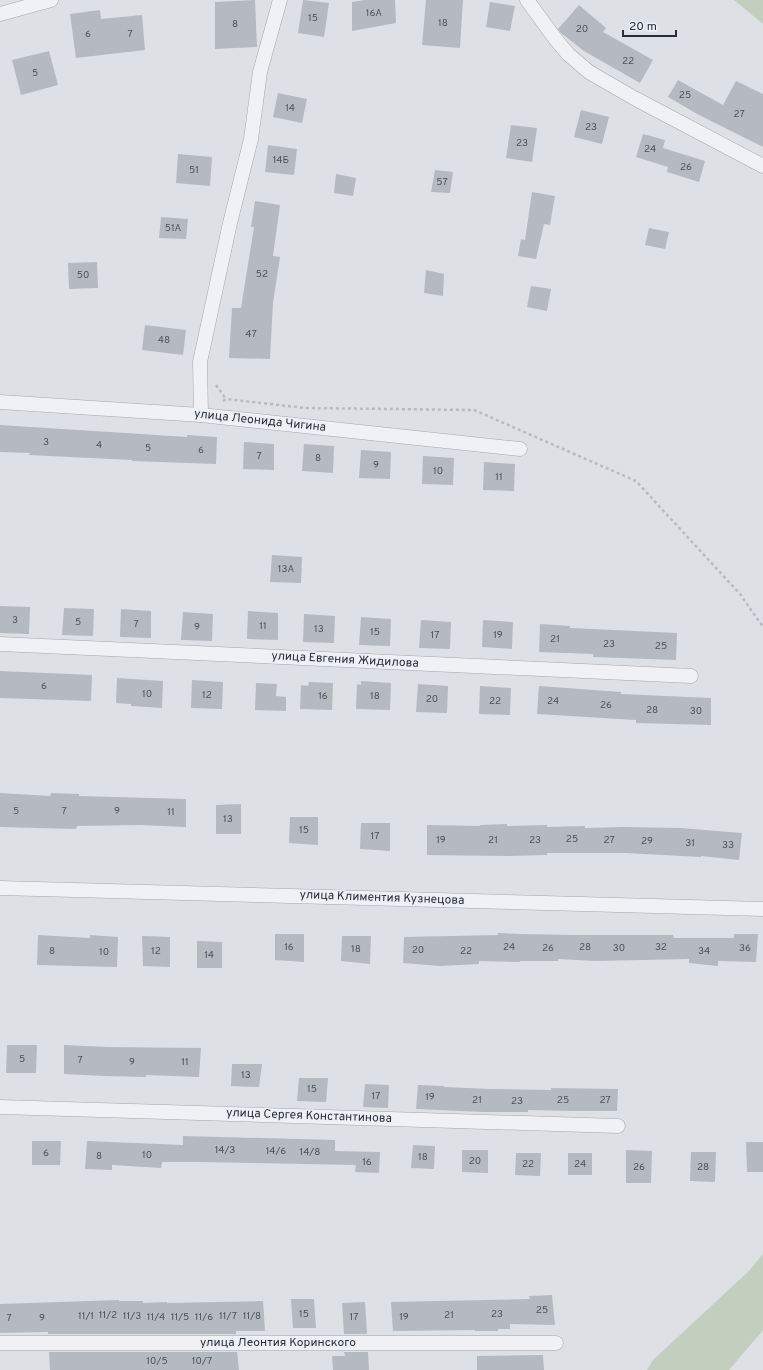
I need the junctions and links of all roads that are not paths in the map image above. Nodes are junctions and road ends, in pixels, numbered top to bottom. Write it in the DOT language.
graph roads {
  1 [pos="51,0"];
  2 [pos="280,0"];
  3 [pos="527,0"];
  4 [pos="0,14"];
  5 [pos="763,166"];
  6 [pos="0,402"];
  7 [pos="201,414"];
  8 [pos="520,449"];
  9 [pos="0,644"];
  10 [pos="691,676"];
  11 [pos="0,888"];
  12 [pos="763,909"];
  13 [pos="0,1107"];
  14 [pos="618,1126"];
  15 [pos="0,1343"];
  16 [pos="556,1343"];
  1 -- 4 [label="street"];
  2 -- 7 [label="street"];
  3 -- 5 [label="street"];
  6 -- 7 [label="street, улица Леонида Чигина"];
  7 -- 8 [label="street, улица Леонида Чигина"];
  9 -- 10 [label="street, улица Евгения Жидилова"];
  11 -- 12 [label="street, улица Климентия Кузнецова"];
  13 -- 14 [label="street, улица Сергея Константинова"];
  15 -- 16 [label="street, улица Леонтия Коринского"];
}
